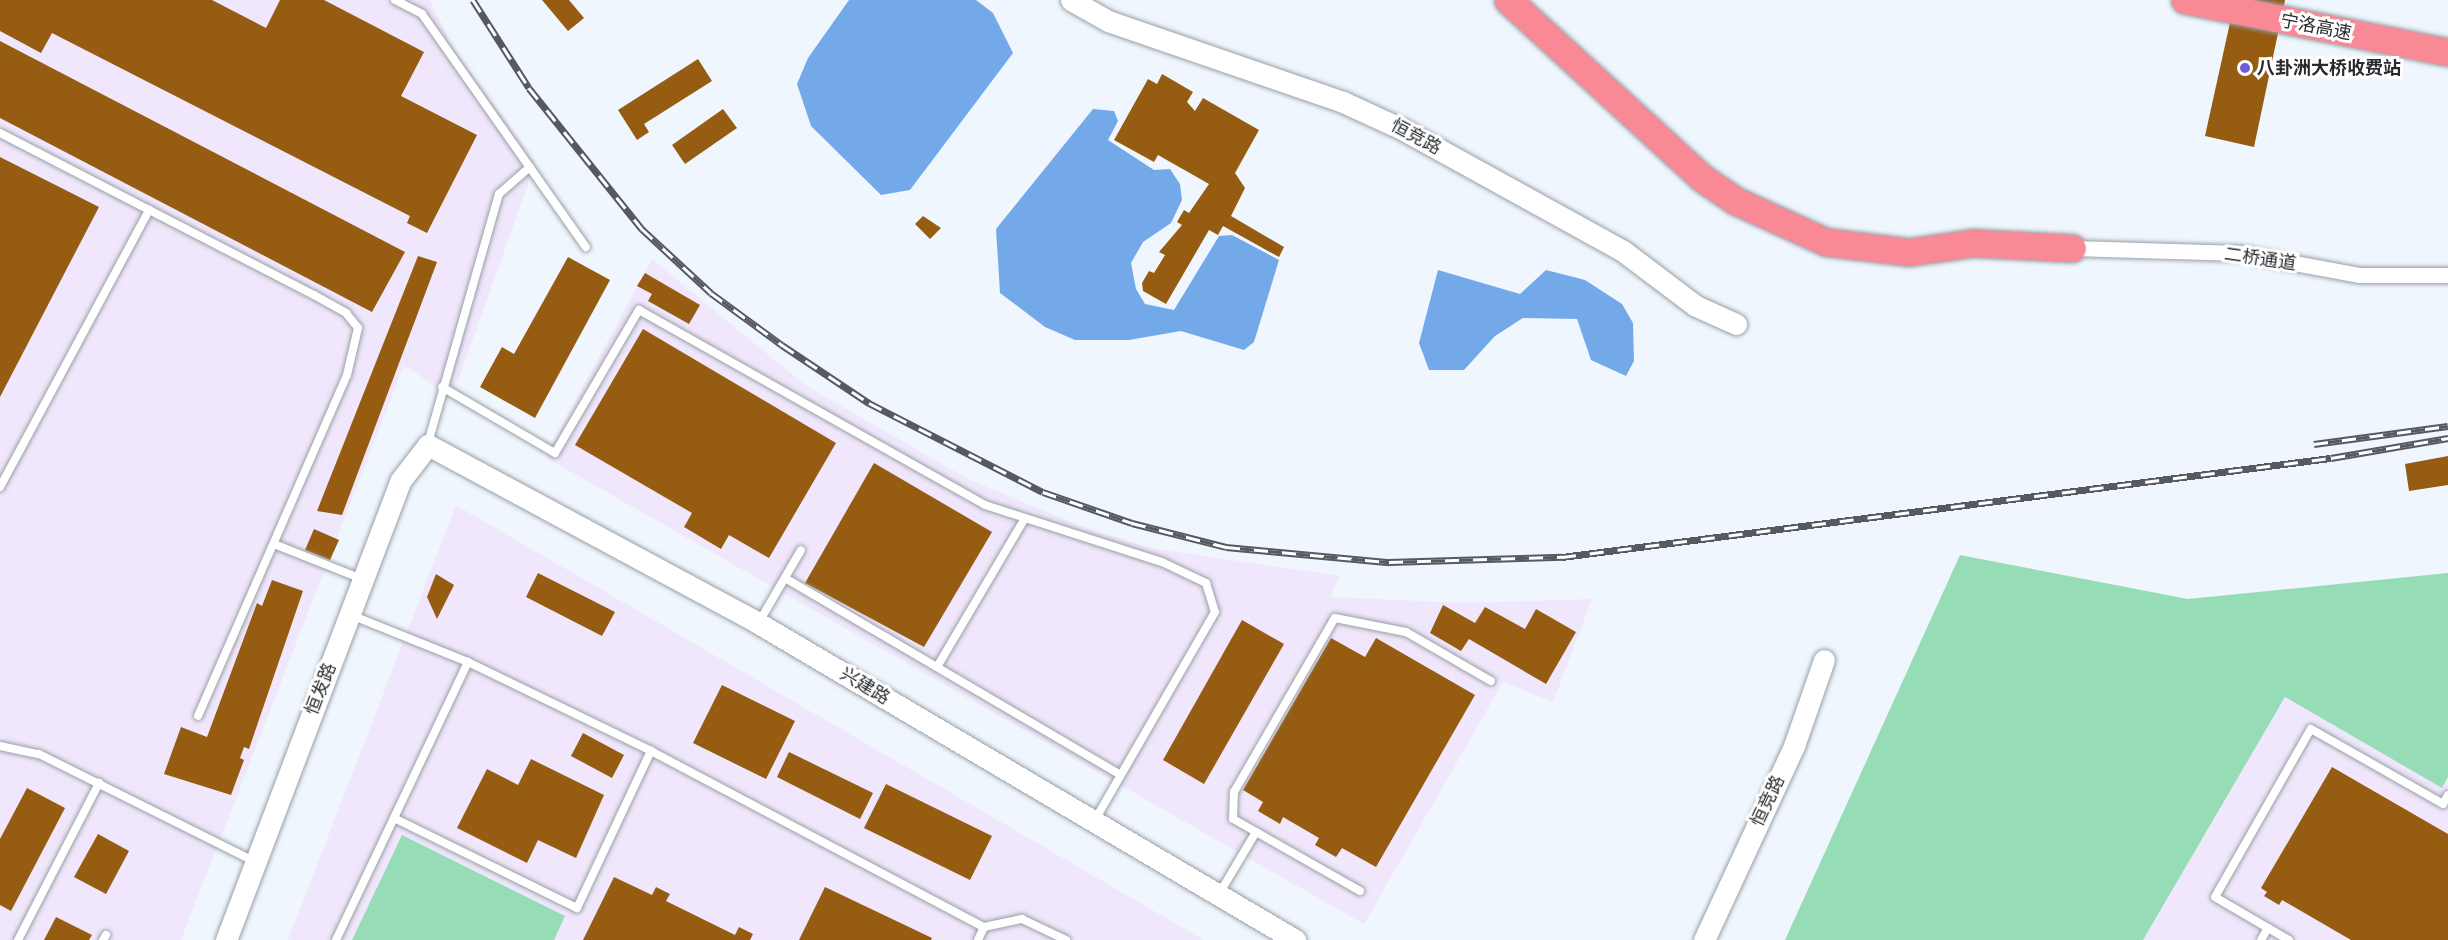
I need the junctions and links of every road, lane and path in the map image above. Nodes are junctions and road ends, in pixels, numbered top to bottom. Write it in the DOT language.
graph roads {
  1 [pos="394,0"];
  2 [pos="1071,0"];
  3 [pos="1508,0"];
  4 [pos="2185,0"];
  5 [pos="2448,52"];
  6 [pos="0,133"];
  7 [pos="530,167"];
  8 [pos="149,210"];
  9 [pos="586,247"];
  10 [pos="2072,248"];
  11 [pos="2448,275"];
  12 [pos="1736,324"];
  13 [pos="442,387"];
  14 [pos="428,445"];
  15 [pos="0,488"];
  16 [pos="1024,520"];
  17 [pos="274,544"];
  18 [pos="801,550"];
  19 [pos="785,578"];
  20 [pos="363,579"];
  21 [pos="350,614"];
  22 [pos="758,623"];
  23 [pos="1824,660"];
  24 [pos="468,662"];
  25 [pos="938,667"];
  26 [pos="1491,681"];
  27 [pos="198,716"];
  28 [pos="0,746"];
  29 [pos="651,751"];
  30 [pos="1121,775"];
  31 [pos="99,783"];
  32 [pos="2448,795"];
  33 [pos="2445,805"];
  34 [pos="394,818"];
  35 [pos="1094,822"];
  36 [pos="1256,832"];
  37 [pos="254,862"];
  38 [pos="1360,891"];
  39 [pos="1219,895"];
  40 [pos="984,927"];
  41 [pos="2268,928"];
  42 [pos="18,940"];
  43 [pos="226,940"];
  44 [pos="336,940"];
  45 [pos="978,940"];
  46 [pos="1066,940"];
  47 [pos="1295,940"];
  48 [pos="1704,940"];
  49 [pos="2261,940"];
  50 [pos="2289,940"];
  1 -- 7 [label="lane"];
  2 -- 12 [label="street, 恒竞路"];
  3 -- 10 [label="highway"];
  4 -- 5 [label="highway, 宁洛高速"];
  6 -- 8 [label="lane"];
  7 -- 9 [label="lane"];
  7 -- 13 [label="lane"];
  8 -- 15 [label="lane"];
  8 -- 17 [label="lane"];
  10 -- 11 [label="street, 二桥通道"];
  13 -- 14 [label="lane"];
  13 -- 16 [label="lane"];
  14 -- 20 [label="street, 恒发路"];
  14 -- 22 [label="street, 兴建路"];
  16 -- 25 [label="lane"];
  16 -- 30 [label="lane"];
  17 -- 20 [label="lane"];
  17 -- 27 [label="lane"];
  18 -- 19 [label="lane"];
  19 -- 22 [label="lane"];
  19 -- 25 [label="lane"];
  20 -- 21 [label="street, 恒发路"];
  21 -- 24 [label="lane"];
  21 -- 37 [label="street, 恒发路"];
  22 -- 35 [label="street, 兴建路"];
  23 -- 48 [label="street, 恒竞路"];
  24 -- 29 [label="lane"];
  24 -- 34 [label="lane"];
  25 -- 30 [label="lane"];
  26 -- 36 [label="lane"];
  28 -- 31 [label="lane"];
  29 -- 34 [label="lane"];
  29 -- 40 [label="lane"];
  30 -- 35 [label="lane"];
  31 -- 37 [label="lane"];
  31 -- 42 [label="lane"];
  32 -- 33 [label="lane"];
  33 -- 41 [label="lane"];
  34 -- 44 [label="lane"];
  35 -- 39 [label="street, 兴建路"];
  36 -- 38 [label="lane"];
  36 -- 39 [label="lane"];
  37 -- 43 [label="street, 恒发路"];
  39 -- 47 [label="street, 兴建路"];
  40 -- 45 [label="lane"];
  40 -- 46 [label="lane"];
  41 -- 49 [label="lane"];
  41 -- 50 [label="lane"];
}
